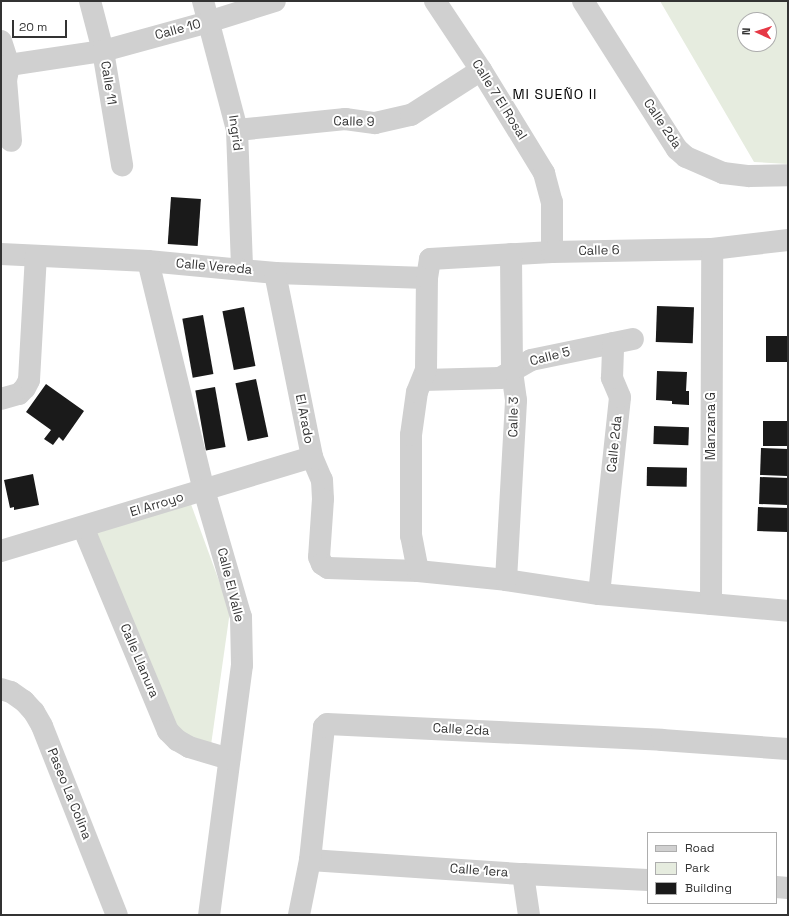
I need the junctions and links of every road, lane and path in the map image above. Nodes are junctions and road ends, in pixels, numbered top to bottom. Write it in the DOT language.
graph roads {
  1 [pos="90,1"];
  2 [pos="203,1"];
  3 [pos="275,1"];
  4 [pos="436,1"];
  5 [pos="583,1"];
  6 [pos="208,22"];
  7 [pos="1,41"];
  8 [pos="103,51"];
  9 [pos="9,65"];
  10 [pos="481,70"];
  11 [pos="237,130"];
  12 [pos="11,141"];
  13 [pos="122,165"];
  14 [pos="788,175"];
  15 [pos="788,240"];
  16 [pos="712,249"];
  17 [pos="552,252"];
  18 [pos="1,254"];
  19 [pos="511,254"];
  20 [pos="36,256"];
  21 [pos="148,261"];
  22 [pos="242,269"];
  23 [pos="275,272"];
  24 [pos="427,278"];
  25 [pos="623,341"];
  26 [pos="512,370"];
  27 [pos="423,380"];
  28 [pos="1,399"];
  29 [pos="312,456"];
  30 [pos="204,490"];
  31 [pos="83,527"];
  32 [pos="1,551"];
  33 [pos="418,571"];
  34 [pos="506,580"];
  35 [pos="599,594"];
  36 [pos="711,604"];
  37 [pos="788,611"];
  38 [pos="1,689"];
  39 [pos="788,749"];
  40 [pos="229,759"];
  41 [pos="310,860"];
  42 [pos="523,874"];
  43 [pos="647,880"];
  44 [pos="777,887"];
  45 [pos="788,888"];
  46 [pos="117,915"];
  47 [pos="209,915"];
  48 [pos="299,915"];
  49 [pos="529,915"];
  1 -- 8 [label="street, Calle 11"];
  2 -- 6 [label="street, Ingrid"];
  3 -- 6 [label="street, Calle 10"];
  4 -- 10 [label="street, Calle 7 El Rosal"];
  5 -- 14 [label="street, Calle 2da"];
  6 -- 8 [label="street, Calle 10"];
  6 -- 11 [label="street, Ingrid"];
  7 -- 9 [label="street"];
  8 -- 9 [label="street, Calle 10"];
  8 -- 13 [label="street, Calle 11"];
  9 -- 12 [label="street"];
  10 -- 11 [label="street, Calle 9"];
  10 -- 17 [label="street, Calle 7 El Rosal"];
  11 -- 22 [label="street, Ingrid"];
  15 -- 16 [label="street, Calle 6"];
  16 -- 17 [label="street, Calle 6"];
  16 -- 36 [label="street, Manzana G"];
  17 -- 19 [label="street, Calle 6"];
  18 -- 20 [label="street, Calle Vereda"];
  19 -- 24 [label="street, Calle 6"];
  19 -- 26 [label="street, Calle 3"];
  20 -- 21 [label="street, Calle Vereda"];
  20 -- 28 [label="street"];
  21 -- 22 [label="street, Calle Vereda"];
  21 -- 30 [label="street, Calle El Valle"];
  22 -- 23 [label="street, Calle Vereda"];
  23 -- 24 [label="street, Calle Vereda"];
  23 -- 29 [label="street, El Arado"];
  24 -- 27 [label="street"];
  25 -- 26 [label="street, Calle 5"];
  25 -- 35 [label="street, Calle 2da"];
  26 -- 27 [label="street, Calle 5"];
  26 -- 34 [label="street, Calle 3"];
  27 -- 33 [label="street"];
  29 -- 30 [label="street, El Arroyo"];
  29 -- 33 [label="street, El Arado"];
  30 -- 31 [label="street, El Arroyo"];
  30 -- 40 [label="street, Calle El Valle"];
  31 -- 32 [label="street, El Arroyo"];
  31 -- 40 [label="street, Calle Llanura"];
  33 -- 34 [label="street"];
  34 -- 35 [label="street"];
  35 -- 36 [label="street"];
  36 -- 37 [label="street"];
  38 -- 46 [label="street, Paseo La Colina"];
  39 -- 41 [label="street, Calle 2da"];
  40 -- 47 [label="street, Calle El Valle"];
  41 -- 42 [label="street, Calle 1era"];
  41 -- 48 [label="street, Calle 2da"];
  42 -- 43 [label="street, Calle 1era"];
  42 -- 49 [label="street"];
  44 -- 45 [label="street"];
}
